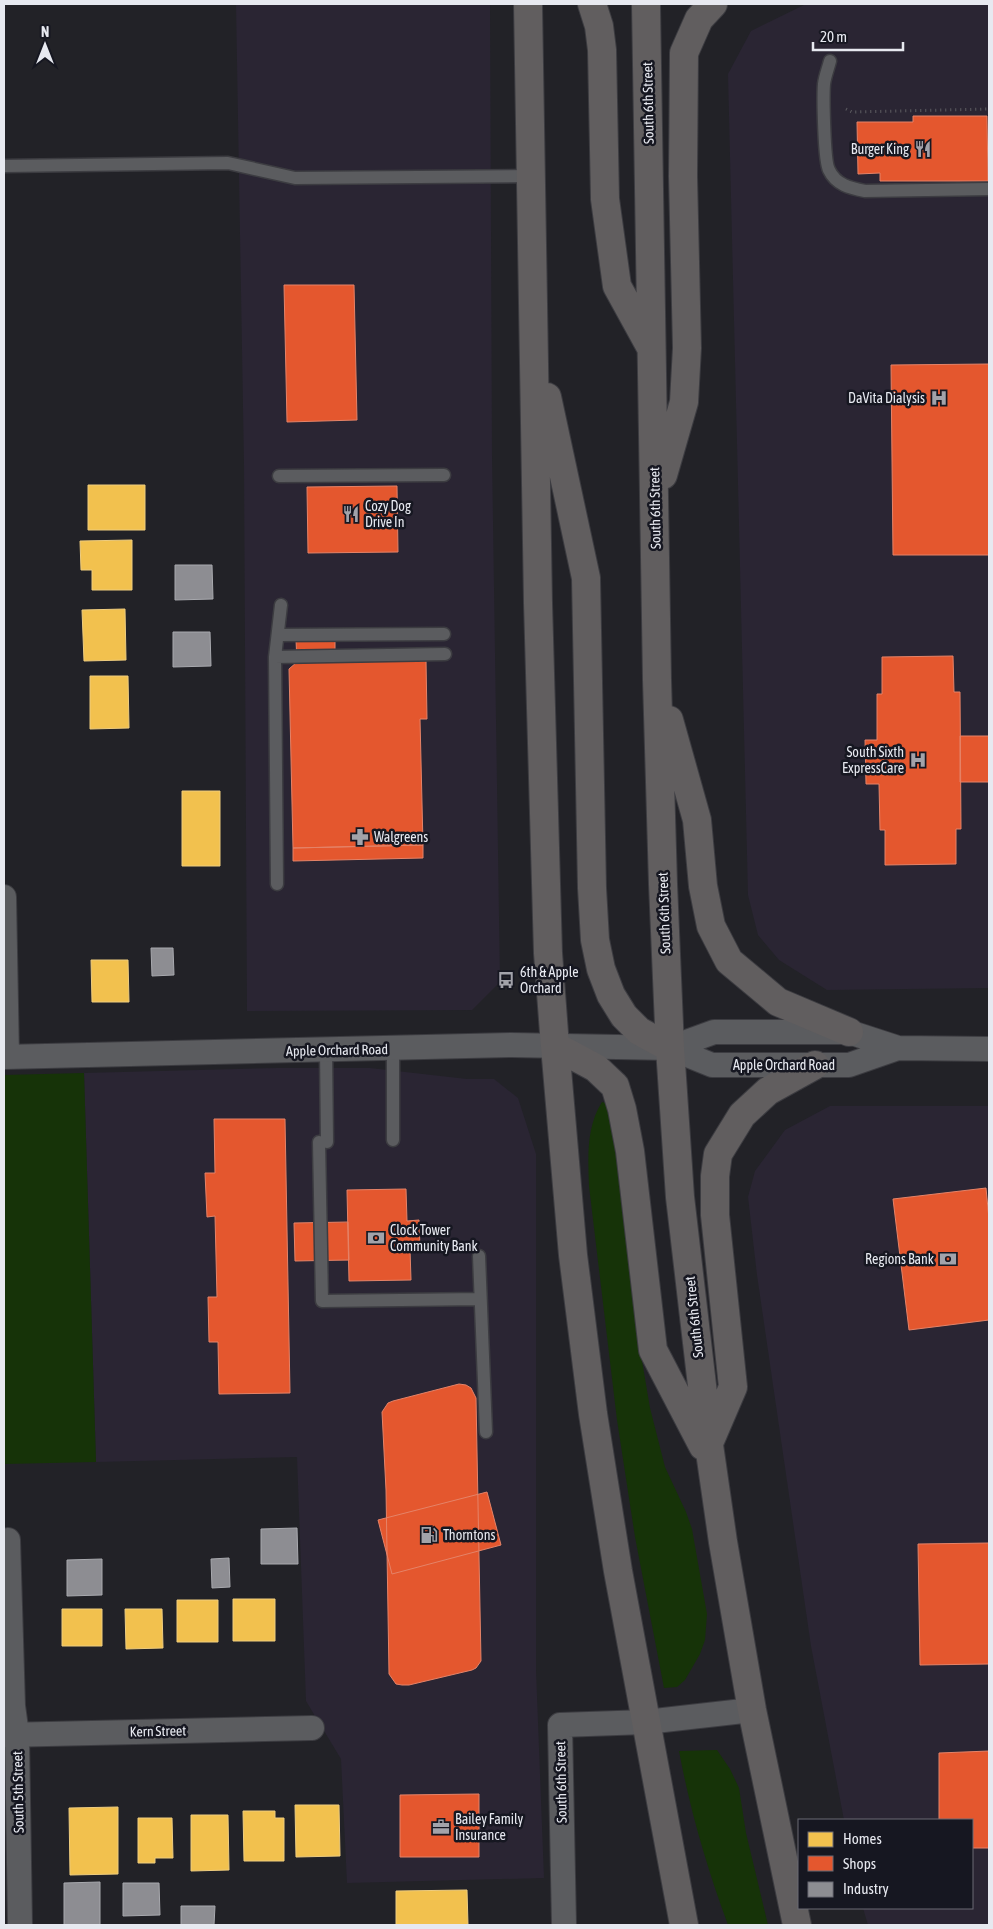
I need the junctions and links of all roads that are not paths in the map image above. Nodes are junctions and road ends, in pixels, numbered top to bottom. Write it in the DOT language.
graph roads {
  1 [pos="528,4"];
  2 [pos="592,4"];
  3 [pos="646,4"];
  4 [pos="713,4"];
  5 [pos="830,61"];
  6 [pos="4,166"];
  7 [pos="532,176"];
  8 [pos="989,189"];
  9 [pos="534,334"];
  10 [pos="652,349"];
  11 [pos="444,475"];
  12 [pos="279,476"];
  13 [pos="655,503"];
  14 [pos="281,605"];
  15 [pos="444,634"];
  16 [pos="278,636"];
  17 [pos="445,654"];
  18 [pos="275,657"];
  19 [pos="657,680"];
  20 [pos="277,884"];
  21 [pos="4,897"];
  22 [pos="849,1032"];
  23 [pos="555,1046"];
  24 [pos="393,1048"];
  25 [pos="670,1048"];
  26 [pos="898,1048"];
  27 [pos="989,1049"];
  28 [pos="326,1050"];
  29 [pos="6,1057"];
  30 [pos="815,1065"];
  31 [pos="393,1140"];
  32 [pos="479,1256"];
  33 [pos="480,1299"];
  34 [pos="486,1432"];
  35 [pos="710,1454"];
  36 [pos="8,1540"];
  37 [pos="752,1710"];
  38 [pos="646,1722"];
  39 [pos="312,1728"];
  40 [pos="10,1735"];
  41 [pos="684,1923"];
  42 [pos="20,1925"];
  43 [pos="564,1925"];
  44 [pos="797,1925"];
  1 -- 7 [label="main road"];
  2 -- 10 [label="main road"];
  3 -- 10 [label="main road, South 6th Street"];
  4 -- 13 [label="main road"];
  5 -- 8 [label="lane"];
  6 -- 7 [label="lane"];
  7 -- 9 [label="main road"];
  9 -- 23 [label="main road"];
  9 -- 25 [label="main road"];
  10 -- 13 [label="main road, South 6th Street"];
  11 -- 12 [label="lane"];
  13 -- 19 [label="main road, South 6th Street"];
  14 -- 16 [label="lane"];
  15 -- 16 [label="lane"];
  16 -- 18 [label="lane"];
  17 -- 18 [label="lane"];
  18 -- 20 [label="lane"];
  19 -- 22 [label="main road"];
  19 -- 25 [label="main road, South 6th Street"];
  21 -- 29 [label="street"];
  22 -- 25 [label="street, Apple Orchard Road"];
  22 -- 26 [label="street, Apple Orchard Road"];
  23 -- 24 [label="street, Apple Orchard Road"];
  23 -- 25 [label="street, Apple Orchard Road"];
  23 -- 35 [label="main road"];
  23 -- 38 [label="main road"];
  24 -- 28 [label="street, Apple Orchard Road"];
  24 -- 31 [label="lane"];
  25 -- 30 [label="street, Apple Orchard Road"];
  25 -- 35 [label="main road, South 6th Street"];
  26 -- 27 [label="street, Apple Orchard Road"];
  26 -- 30 [label="street, Apple Orchard Road"];
  28 -- 29 [label="street, Apple Orchard Road"];
  28 -- 33 [label="lane"];
  30 -- 35 [label="main road"];
  32 -- 33 [label="lane"];
  33 -- 34 [label="lane"];
  35 -- 37 [label="main road, South 6th Street"];
  36 -- 40 [label="street, South 5th Street"];
  37 -- 38 [label="street, South 6th Street"];
  37 -- 44 [label="main road"];
  38 -- 41 [label="main road"];
  38 -- 43 [label="street, South 6th Street"];
  39 -- 40 [label="street, Kern Street"];
  40 -- 42 [label="street, South 5th Street"];
}
